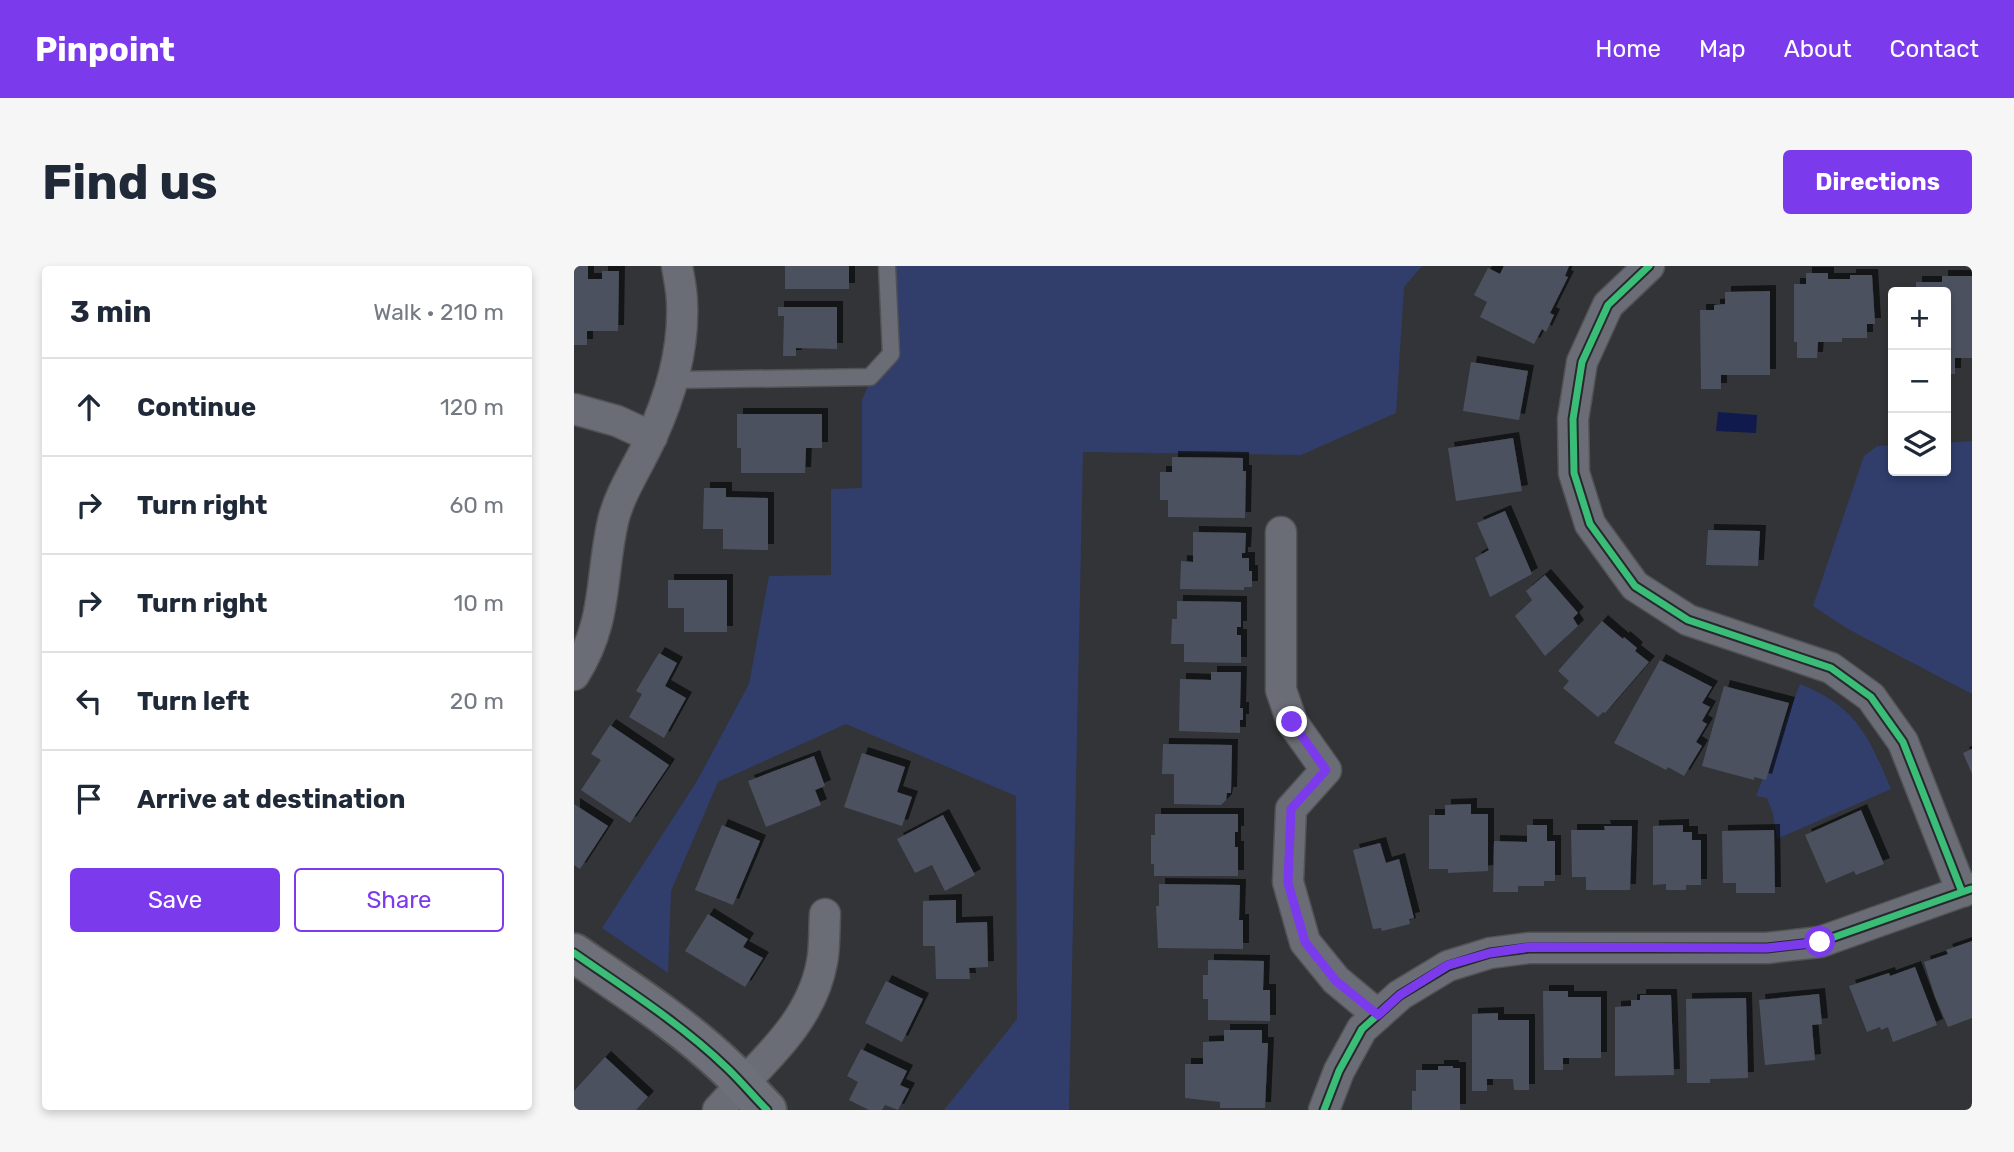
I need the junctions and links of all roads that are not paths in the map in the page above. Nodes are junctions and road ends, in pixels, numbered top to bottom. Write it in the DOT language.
graph roads {
  1 [pos="677,266"];
  2 [pos="887,266"];
  3 [pos="1649,266"];
  4 [pos="671,380"];
  5 [pos="574,409"];
  6 [pos="652,437"];
  7 [pos="1282,533"];
  8 [pos="574,675"];
  9 [pos="1967,890"];
  10 [pos="825,914"];
  11 [pos="574,953"];
  12 [pos="1378,1015"];
  13 [pos="742,1101"];
  14 [pos="1324,1110"];
  1 -- 4 [label="street"];
  2 -- 4 [label="lane"];
  3 -- 9 [label="street"];
  4 -- 6 [label="street"];
  5 -- 6 [label="street"];
  6 -- 8 [label="street"];
  7 -- 12 [label="street"];
  9 -- 12 [label="street"];
  10 -- 13 [label="street"];
  11 -- 13 [label="street"];
  12 -- 14 [label="street"];
}
